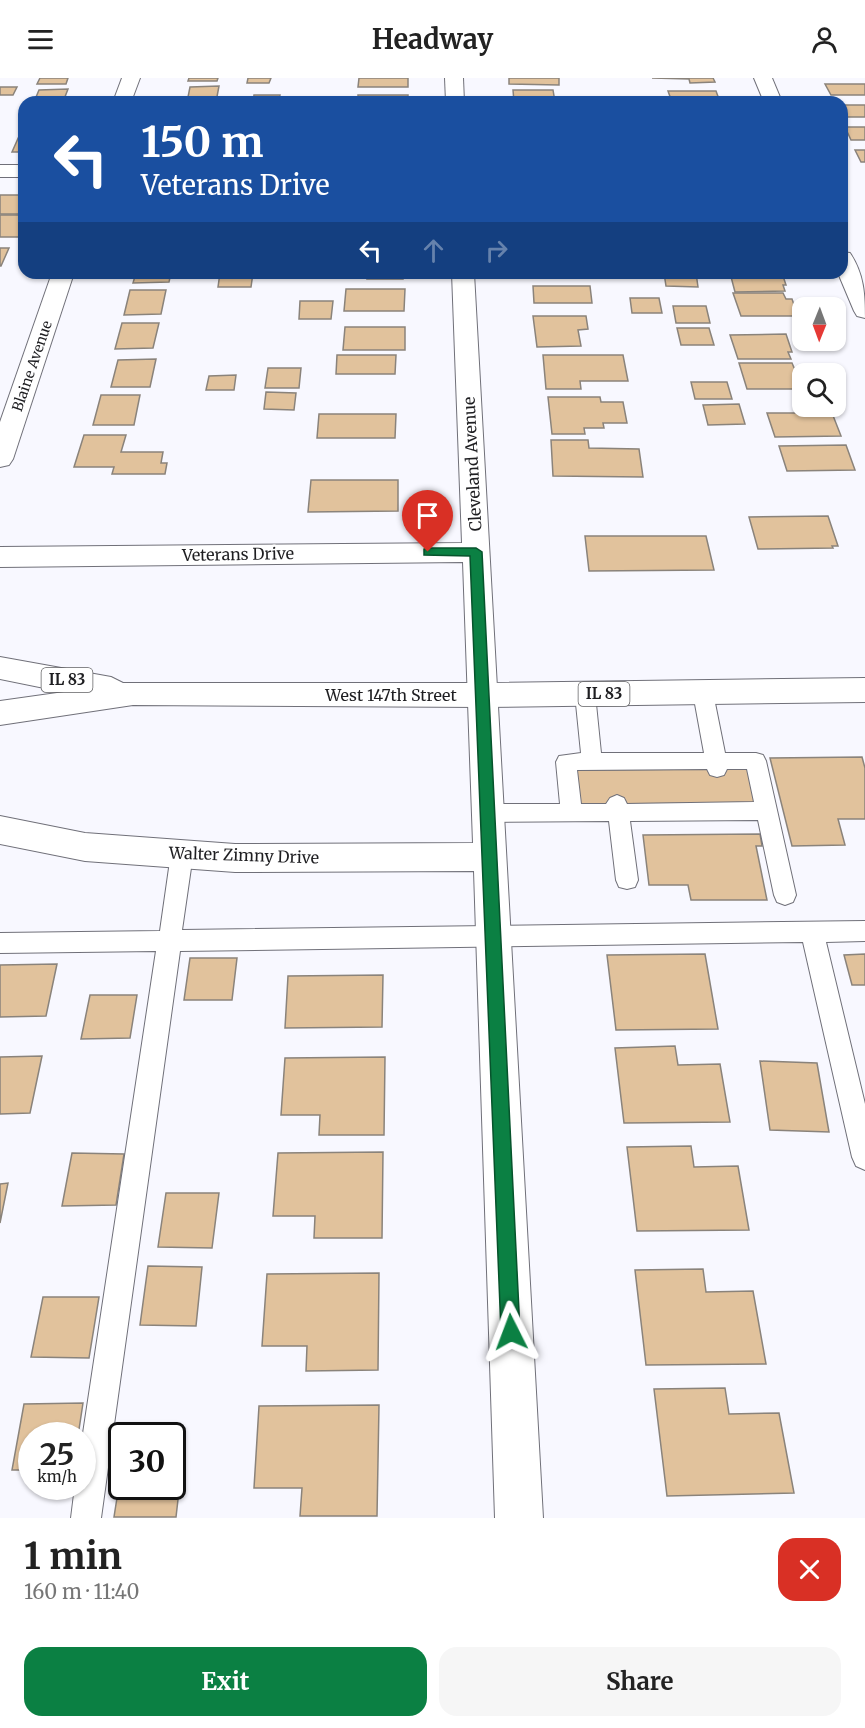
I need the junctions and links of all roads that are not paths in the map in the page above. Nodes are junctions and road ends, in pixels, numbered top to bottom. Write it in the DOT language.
graph roads {
  1 [pos="131,78"];
  2 [pos="454,78"];
  3 [pos="763,78"];
  4 [pos="124,96"];
  5 [pos="455,96"];
  6 [pos="770,96"];
  7 [pos="0,171"];
  8 [pos="18,171"];
  9 [pos="848,272"];
  10 [pos="61,279"];
  11 [pos="463,279"];
  12 [pos="865,311"];
  13 [pos="0,459"];
  14 [pos="476,552"];
  15 [pos="0,557"];
  16 [pos="0,668"];
  17 [pos="865,690"];
  18 [pos="133,693"];
  19 [pos="703,693"];
  20 [pos="585,694"];
  21 [pos="483,695"];
  22 [pos="0,713"];
  23 [pos="606,764"];
  24 [pos="717,765"];
  25 [pos="618,808"];
  26 [pos="767,811"];
  27 [pos="489,813"];
  28 [pos="571,813"];
  29 [pos="0,830"];
  30 [pos="182,854"];
  31 [pos="490,857"];
  32 [pos="627,880"];
  33 [pos="785,896"];
  34 [pos="865,931"];
  35 [pos="812,932"];
  36 [pos="493,935"];
  37 [pos="169,940"];
  38 [pos="0,943"];
  39 [pos="865,1157"];
  40 [pos="86,1518"];
  41 [pos="519,1518"];
  1 -- 4 [label="street"];
  2 -- 5 [label="street"];
  3 -- 6 [label="street"];
  7 -- 8 [label="street"];
  9 -- 12 [label="street"];
  10 -- 13 [label="street, Blaine Avenue"];
  11 -- 14 [label="street, Cleveland Avenue"];
  14 -- 15 [label="street, Veterans Drive"];
  14 -- 21 [label="street, Cleveland Avenue"];
  16 -- 18 [label="street, West 147th Street / IL 83"];
  17 -- 19 [label="street, West 147th Street / IL 83"];
  18 -- 21 [label="street, West 147th Street / IL 83"];
  18 -- 22 [label="street, West 147th Street / IL 83"];
  19 -- 20 [label="street, West 147th Street / IL 83"];
  19 -- 24 [label="lane"];
  20 -- 21 [label="street, West 147th Street / IL 83"];
  20 -- 23 [label="lane"];
  21 -- 27 [label="street, Cleveland Avenue"];
  23 -- 24 [label="lane"];
  23 -- 28 [label="lane"];
  24 -- 26 [label="lane"];
  25 -- 26 [label="lane"];
  25 -- 28 [label="lane"];
  25 -- 32 [label="lane"];
  26 -- 33 [label="lane"];
  27 -- 28 [label="lane"];
  27 -- 31 [label="street, Cleveland Avenue"];
  29 -- 30 [label="street, Walter Zimny Drive"];
  30 -- 31 [label="street, Walter Zimny Drive"];
  30 -- 37 [label="lane"];
  31 -- 36 [label="street, Cleveland Avenue"];
  34 -- 35 [label="lane"];
  35 -- 36 [label="lane"];
  35 -- 39 [label="lane"];
  36 -- 37 [label="lane"];
  36 -- 41 [label="street, Cleveland Avenue"];
  37 -- 38 [label="lane"];
  37 -- 40 [label="lane"];
}
